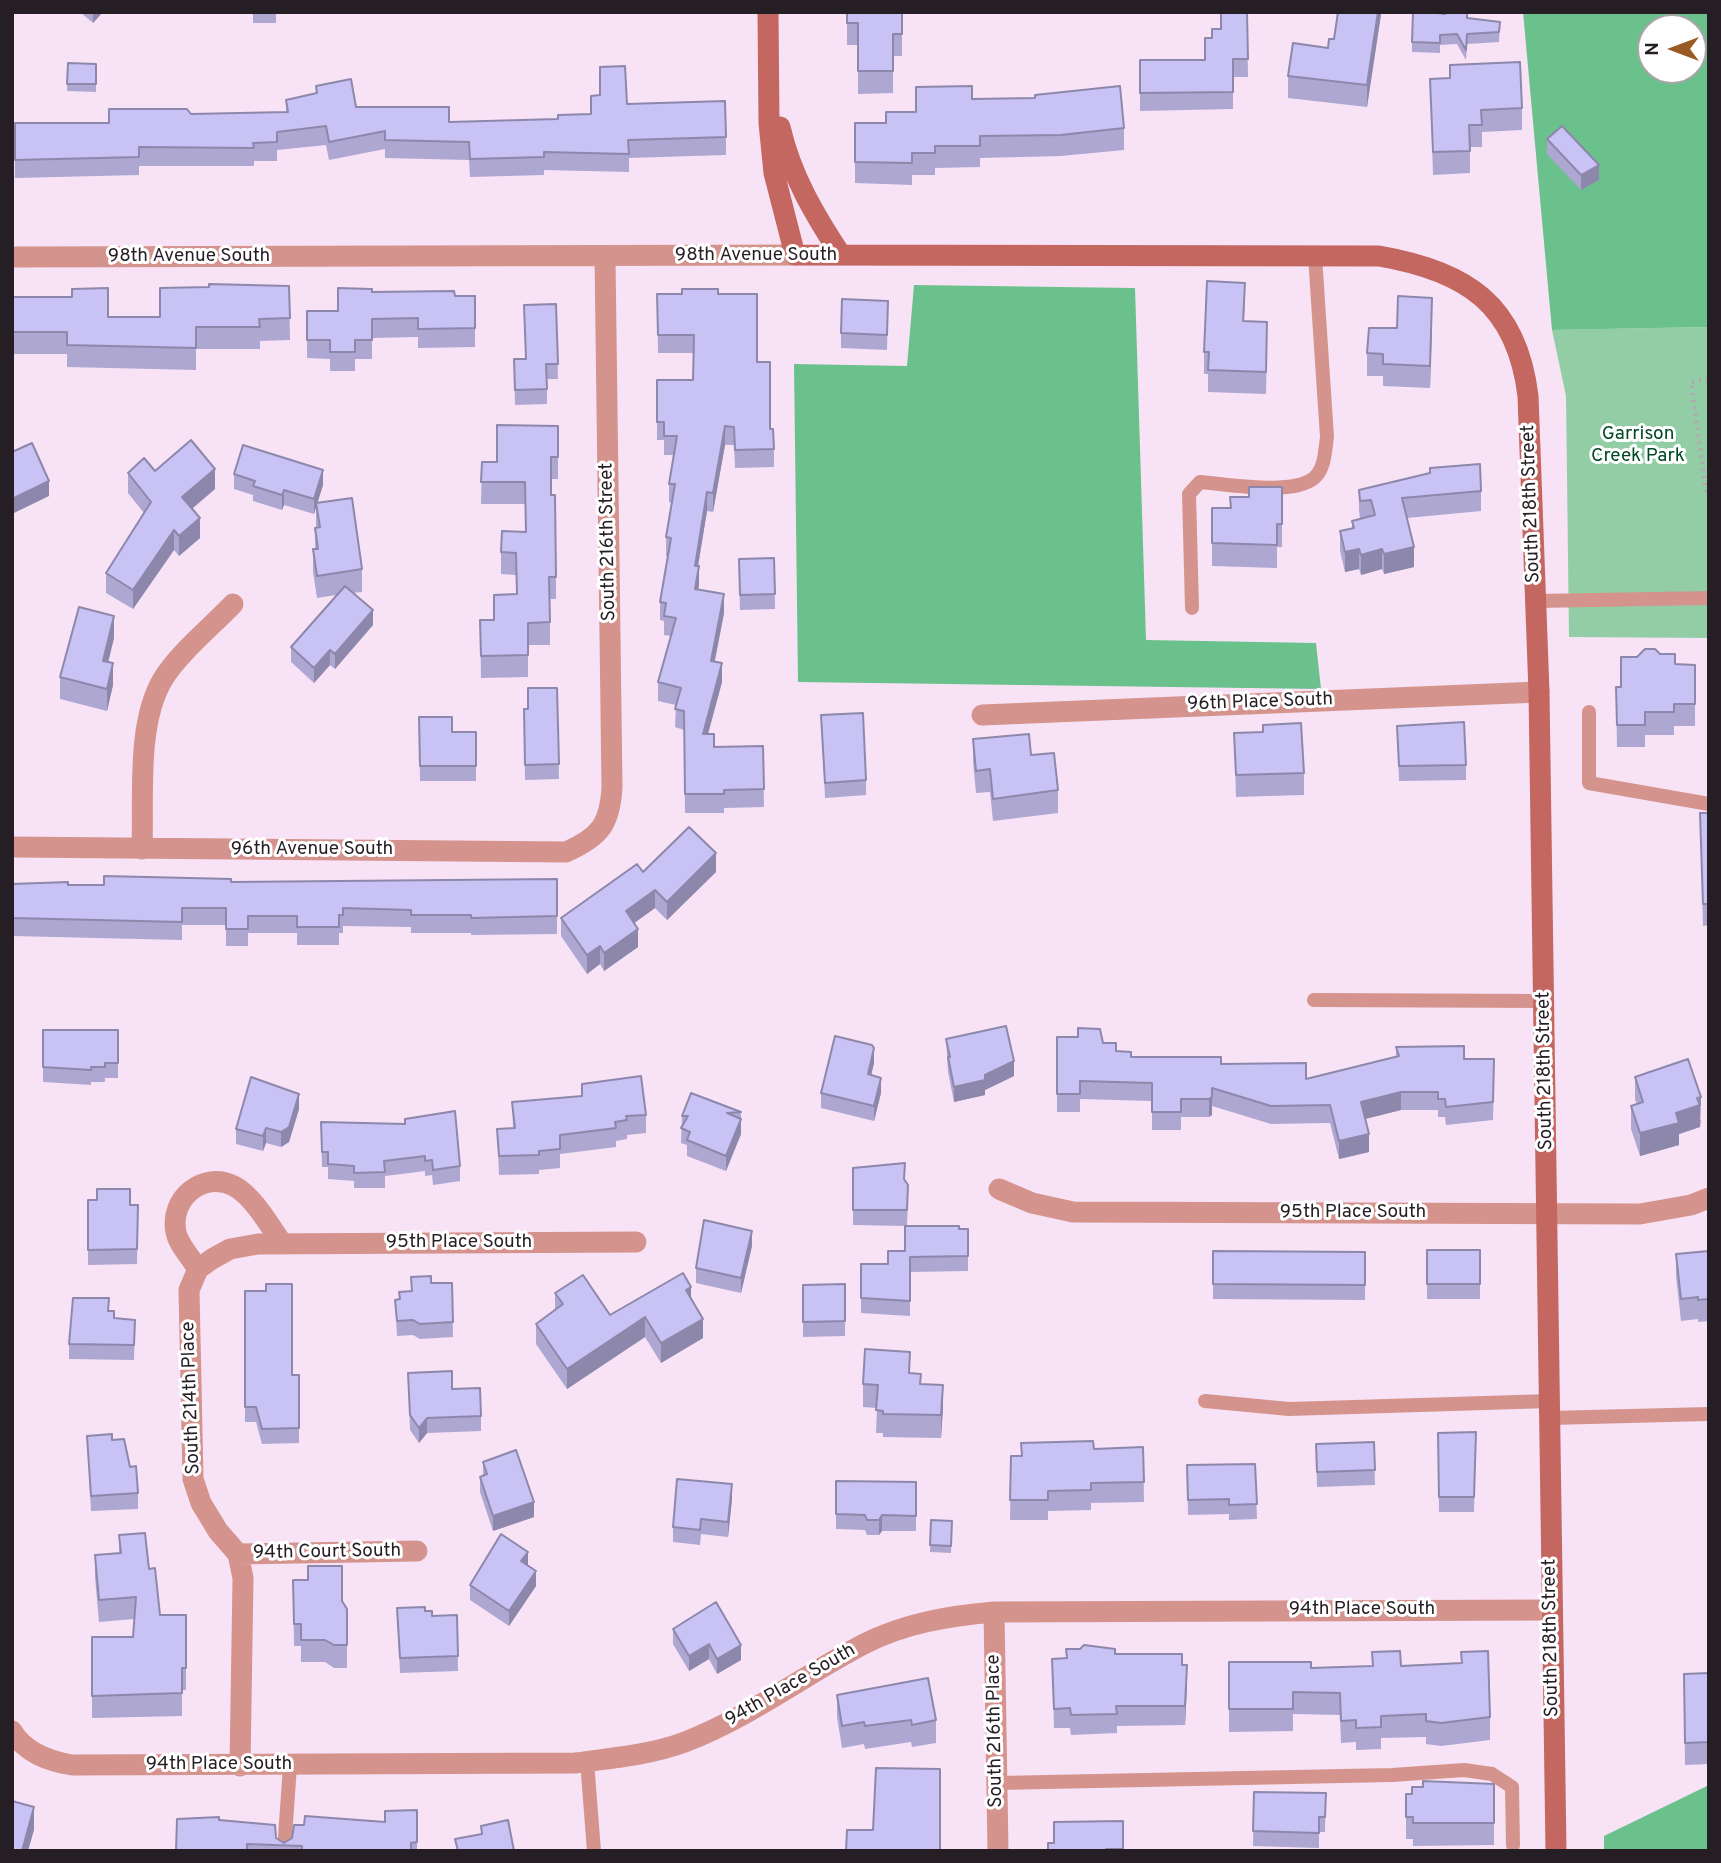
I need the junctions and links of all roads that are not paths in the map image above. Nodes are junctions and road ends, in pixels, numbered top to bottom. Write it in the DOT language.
graph roads {
  1 [pos="768,12"];
  2 [pos="769,60"];
  3 [pos="795,255"];
  4 [pos="841,255"];
  5 [pos="1315,256"];
  6 [pos="12,257"];
  7 [pos="606,257"];
  8 [pos="1489,302"];
  9 [pos="1709,598"];
  10 [pos="1536,601"];
  11 [pos="233,604"];
  12 [pos="1192,608"];
  13 [pos="1539,692"];
  14 [pos="1589,712"];
  15 [pos="982,715"];
  16 [pos="1709,804"];
  17 [pos="603,826"];
  18 [pos="12,847"];
  19 [pos="142,849"];
  20 [pos="1314,1000"];
  21 [pos="1544,1001"];
  22 [pos="999,1189"];
  23 [pos="1709,1198"];
  24 [pos="1549,1214"];
  25 [pos="636,1242"];
  26 [pos="282,1244"];
  27 [pos="198,1269"];
  28 [pos="1205,1401"];
  29 [pos="1550,1409"];
  30 [pos="1709,1414"];
  31 [pos="417,1551"];
  32 [pos="238,1555"];
  33 [pos="1551,1610"];
  34 [pos="994,1612"];
  35 [pos="12,1731"];
  36 [pos="587,1761"];
  37 [pos="240,1766"];
  38 [pos="290,1766"];
  39 [pos="997,1783"];
  40 [pos="1513,1845"];
  41 [pos="284,1851"];
  42 [pos="594,1851"];
  43 [pos="998,1851"];
  44 [pos="1556,1851"];
  1 -- 2 [label="street"];
  2 -- 3 [label="street"];
  2 -- 4 [label="street"];
  3 -- 4 [label="street, 98th Avenue South"];
  3 -- 7 [label="street, 98th Avenue South"];
  4 -- 5 [label="street, 98th Avenue South"];
  5 -- 8 [label="street, 98th Avenue South"];
  5 -- 12 [label="lane"];
  6 -- 7 [label="street, 98th Avenue South"];
  7 -- 17 [label="street, South 216th Street"];
  8 -- 10 [label="street, South 218th Street"];
  9 -- 10 [label="lane"];
  10 -- 13 [label="street, South 218th Street"];
  11 -- 19 [label="street"];
  13 -- 15 [label="street, 96th Place South"];
  13 -- 21 [label="street, South 218th Street"];
  14 -- 16 [label="lane"];
  17 -- 19 [label="street, 96th Avenue South"];
  18 -- 19 [label="street, 96th Avenue South"];
  20 -- 21 [label="lane"];
  21 -- 24 [label="street, South 218th Street"];
  22 -- 24 [label="street, 95th Place South"];
  23 -- 24 [label="street, 95th Place South"];
  24 -- 29 [label="street, South 218th Street"];
  25 -- 26 [label="street, 95th Place South"];
  26 -- 27 [label="street, 95th Place South"];
  26 -- 27 [label="street"];
  27 -- 32 [label="street, South 214th Place"];
  28 -- 29 [label="lane"];
  29 -- 30 [label="lane"];
  29 -- 33 [label="street, South 218th Street"];
  31 -- 32 [label="street, 94th Court South"];
  32 -- 37 [label="street"];
  33 -- 34 [label="street, 94th Place South"];
  33 -- 44 [label="street, South 218th Street"];
  34 -- 36 [label="street, 94th Place South"];
  34 -- 39 [label="street, South 216th Place"];
  35 -- 37 [label="street, 94th Place South"];
  36 -- 38 [label="street, 94th Place South"];
  36 -- 42 [label="lane"];
  37 -- 38 [label="street, 94th Place South"];
  38 -- 41 [label="lane"];
  39 -- 40 [label="lane"];
  39 -- 43 [label="street, South 216th Place"];
}
